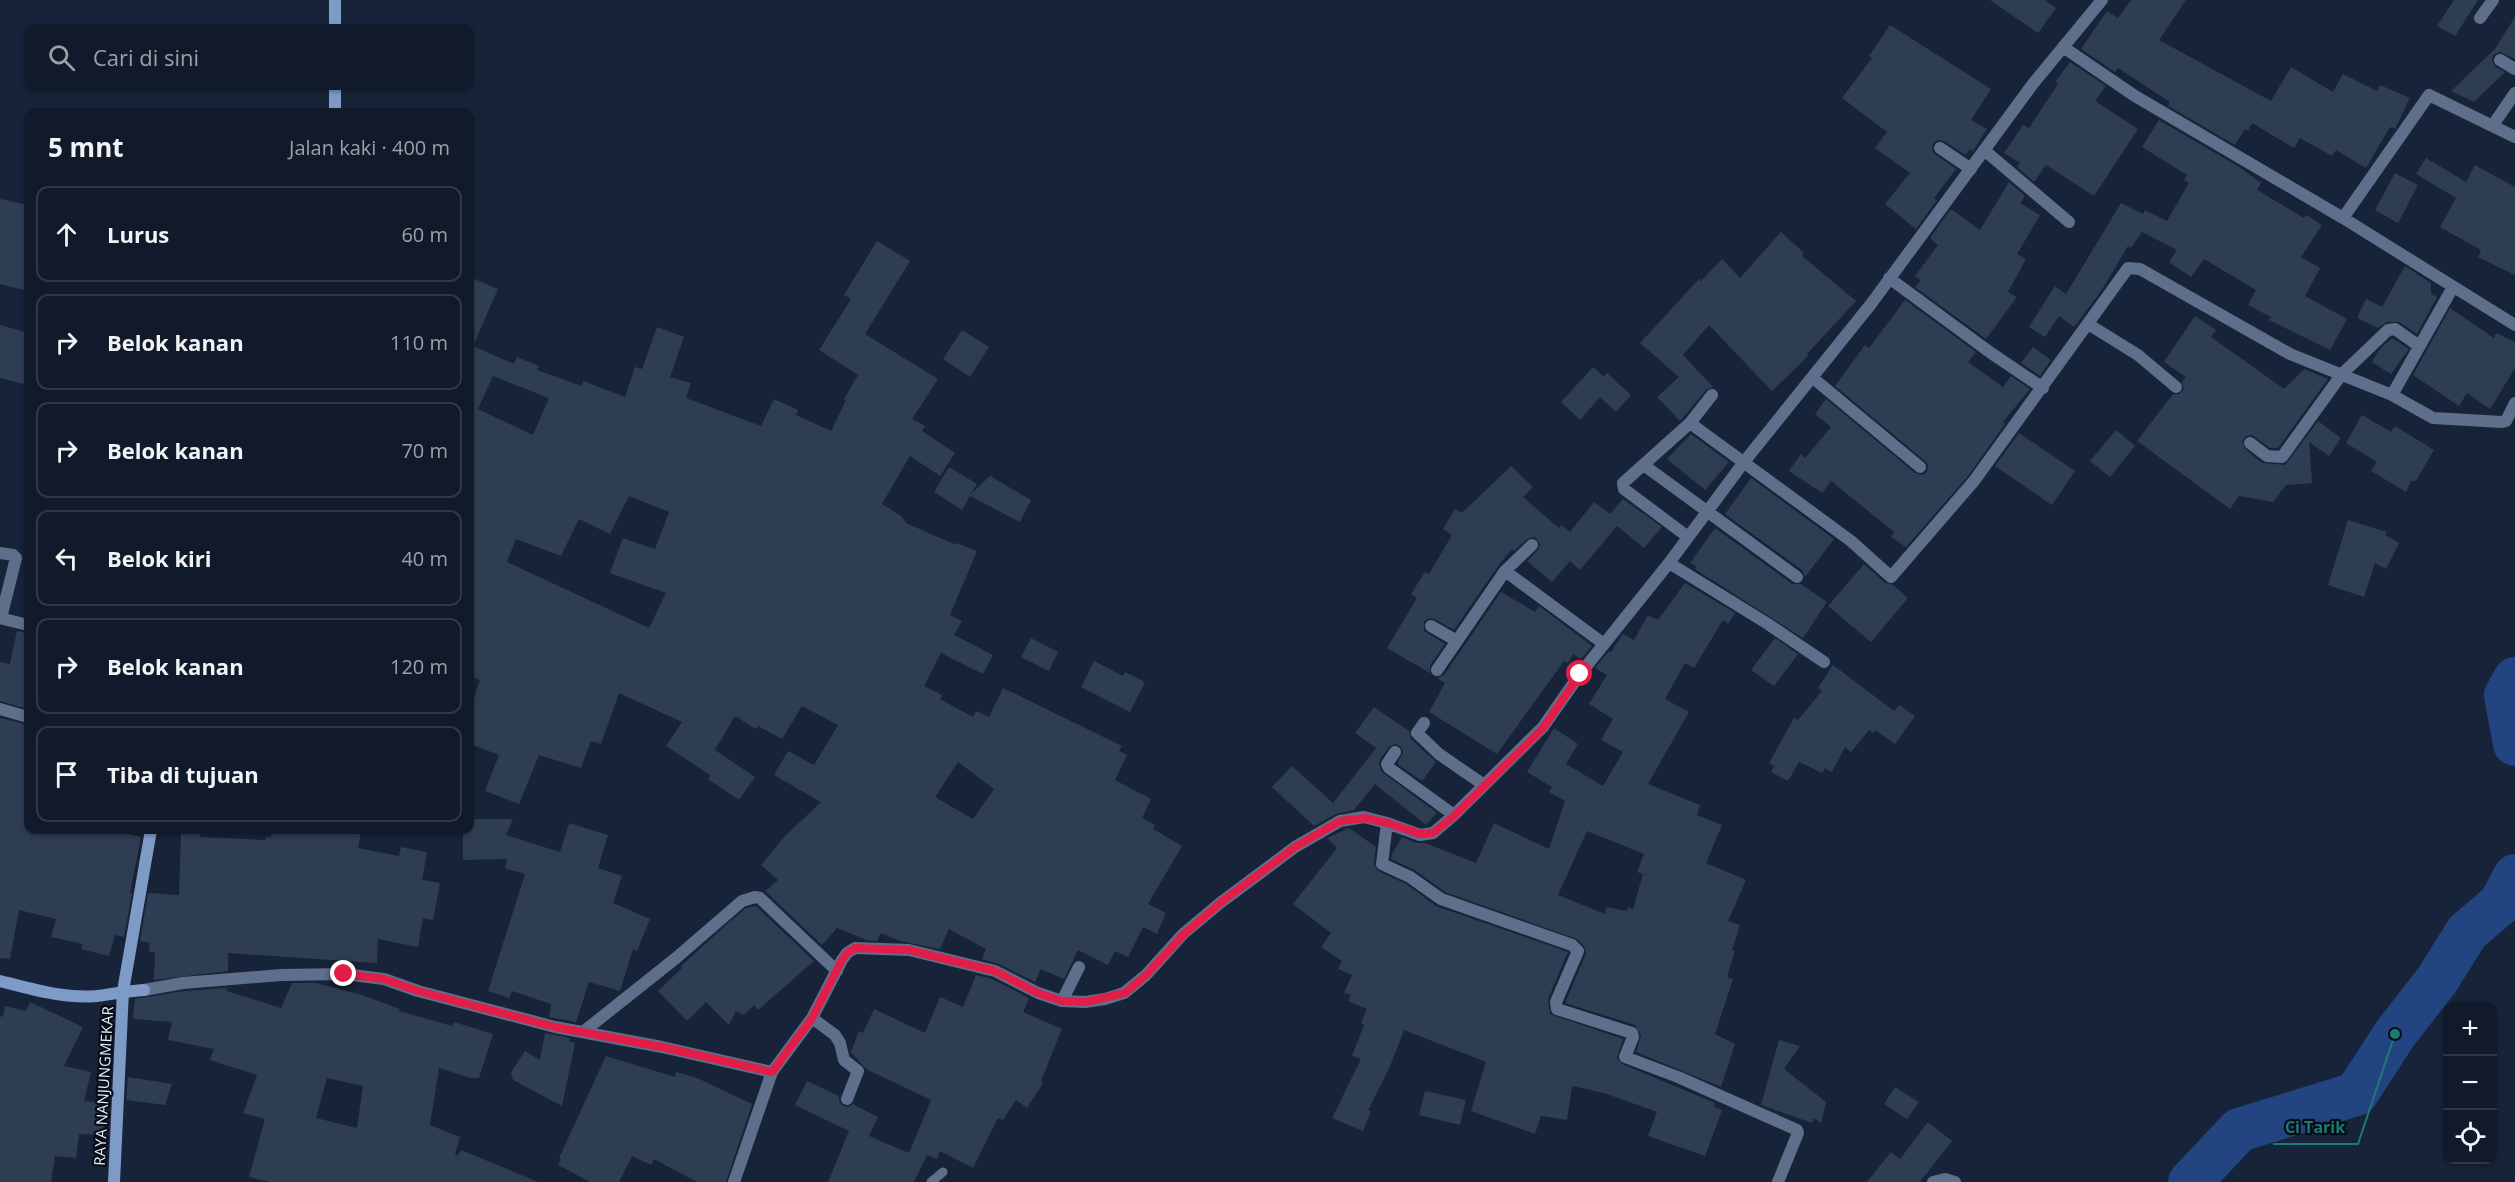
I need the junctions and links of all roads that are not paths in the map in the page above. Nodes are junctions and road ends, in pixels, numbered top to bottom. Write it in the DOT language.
graph roads {
  1 [pos="335,0"];
  2 [pos="2102,0"];
  3 [pos="2493,0"];
  4 [pos="2481,18"];
  5 [pos="335,24"];
  6 [pos="2063,47"];
  7 [pos="2500,60"];
  8 [pos="2515,69"];
  9 [pos="335,90"];
  10 [pos="2515,93"];
  11 [pos="335,108"];
  12 [pos="2493,125"];
  13 [pos="2515,137"];
  14 [pos="1940,148"];
  15 [pos="1984,150"];
  16 [pos="1971,169"];
  17 [pos="2343,218"];
  18 [pos="2069,222"];
  19 [pos="1889,278"];
  20 [pos="2453,287"];
  21 [pos="2088,324"];
  22 [pos="2515,325"];
  23 [pos="2419,346"];
  24 [pos="2342,374"];
  25 [pos="1813,378"];
  26 [pos="2176,387"];
  27 [pos="2043,388"];
  28 [pos="1712,395"];
  29 [pos="2392,395"];
  30 [pos="2515,403"];
  31 [pos="1690,423"];
  32 [pos="2250,442"];
  33 [pos="1744,462"];
  34 [pos="1645,465"];
  35 [pos="1920,467"];
  36 [pos="1708,512"];
  37 [pos="1688,537"];
  38 [pos="1532,545"];
  39 [pos="0,553"];
  40 [pos="1669,563"];
  41 [pos="1505,571"];
  42 [pos="1797,577"];
  43 [pos="0,618"];
  44 [pos="24,624"];
  45 [pos="1431,626"];
  46 [pos="1457,642"];
  47 [pos="1604,644"];
  48 [pos="1824,662"];
  49 [pos="1437,670"];
  50 [pos="0,709"];
  51 [pos="24,716"];
  52 [pos="1424,723"];
  53 [pos="1395,752"];
  54 [pos="1485,784"];
  55 [pos="1454,816"];
  56 [pos="1388,823"];
  57 [pos="150,834"];
  58 [pos="1078,967"];
  59 [pos="837,971"];
  60 [pos="0,981"];
  61 [pos="144,990"];
  62 [pos="123,991"];
  63 [pos="1062,1001"];
  64 [pos="812,1018"];
  65 [pos="583,1032"];
  66 [pos="772,1072"];
  67 [pos="847,1099"];
  68 [pos="943,1172"];
  69 [pos="114,1182"];
  70 [pos="734,1182"];
  71 [pos="931,1182"];
  72 [pos="1778,1182"];
  73 [pos="1933,1182"];
  74 [pos="1955,1182"];
  1 -- 5 [label="main road"];
  2 -- 6 [label="street"];
  3 -- 4 [label="street"];
  6 -- 15 [label="street"];
  6 -- 17 [label="street"];
  7 -- 8 [label="street"];
  9 -- 11 [label="main road"];
  10 -- 12 [label="street"];
  12 -- 13 [label="street"];
  12 -- 17 [label="street"];
  14 -- 16 [label="street"];
  15 -- 16 [label="street"];
  15 -- 18 [label="street"];
  16 -- 19 [label="street"];
  17 -- 20 [label="street"];
  19 -- 25 [label="street"];
  19 -- 27 [label="street"];
  20 -- 22 [label="street"];
  20 -- 23 [label="street"];
  21 -- 24 [label="street"];
  21 -- 26 [label="street"];
  21 -- 27 [label="street"];
  23 -- 24 [label="street"];
  23 -- 29 [label="street"];
  24 -- 29 [label="street"];
  24 -- 32 [label="street"];
  25 -- 33 [label="street"];
  25 -- 35 [label="street"];
  27 -- 33 [label="street"];
  28 -- 31 [label="street"];
  29 -- 30 [label="street"];
  31 -- 33 [label="street"];
  31 -- 34 [label="street"];
  33 -- 36 [label="street"];
  34 -- 36 [label="street"];
  34 -- 37 [label="street"];
  36 -- 37 [label="street"];
  36 -- 42 [label="street"];
  37 -- 40 [label="street"];
  38 -- 41 [label="street"];
  39 -- 43 [label="street"];
  40 -- 47 [label="street"];
  40 -- 48 [label="street"];
  41 -- 46 [label="street"];
  41 -- 47 [label="street"];
  43 -- 44 [label="street"];
  45 -- 46 [label="street"];
  46 -- 49 [label="street"];
  47 -- 54 [label="street"];
  50 -- 51 [label="street"];
  52 -- 54 [label="street"];
  53 -- 55 [label="street"];
  54 -- 55 [label="street"];
  55 -- 56 [label="street"];
  56 -- 63 [label="street"];
  56 -- 72 [label="street"];
  57 -- 62 [label="main road, RAYA NANJUNGMEKAR"];
  58 -- 63 [label="street"];
  59 -- 63 [label="street"];
  59 -- 64 [label="street"];
  59 -- 65 [label="street"];
  60 -- 62 [label="main road"];
  61 -- 62 [label="main road, RAYA NANJUNGMEKAR"];
  61 -- 65 [label="street"];
  62 -- 69 [label="main road, RAYA NANJUNGMEKAR"];
  64 -- 66 [label="street"];
  64 -- 67 [label="street"];
  65 -- 66 [label="street"];
  66 -- 70 [label="street"];
  68 -- 71 [label="lane"];
  73 -- 74 [label="street"];
}
